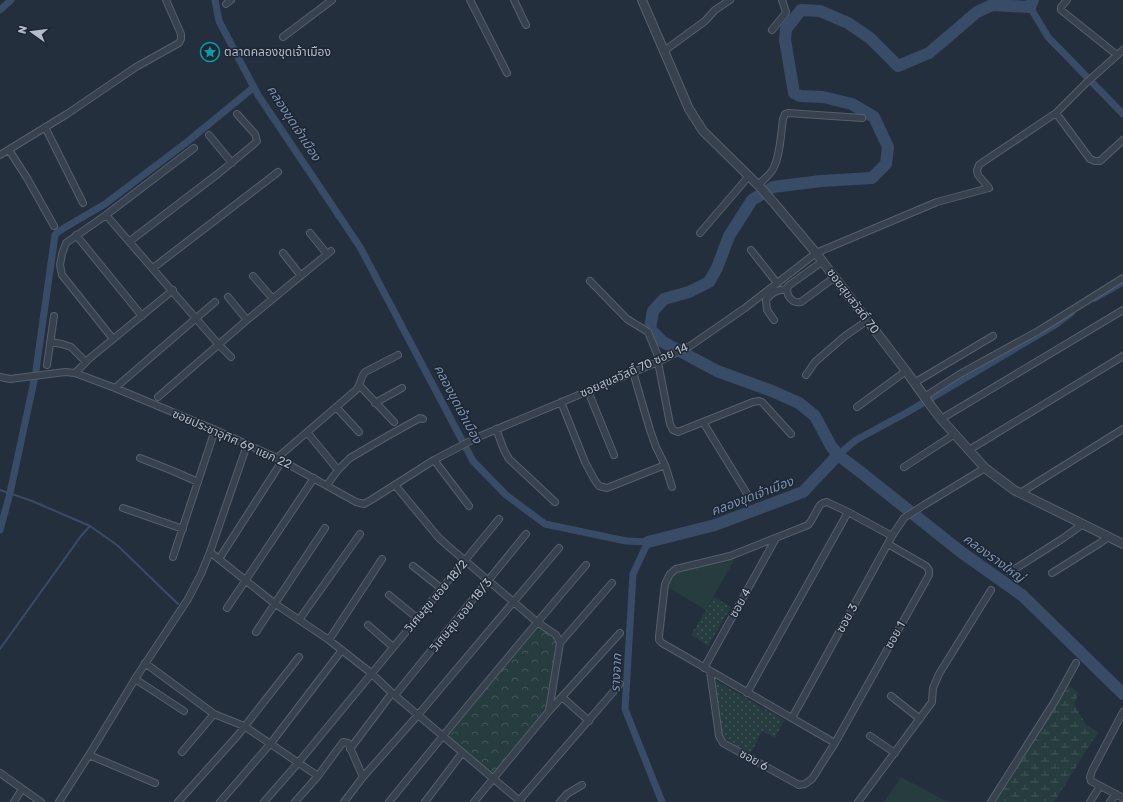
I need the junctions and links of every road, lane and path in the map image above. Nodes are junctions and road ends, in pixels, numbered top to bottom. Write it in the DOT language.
graph roads {
  1 [pos="166,0"];
  2 [pos="332,0"];
  3 [pos="470,0"];
  4 [pos="514,0"];
  5 [pos="642,0"];
  6 [pos="730,0"];
  7 [pos="782,0"];
  8 [pos="1067,0"];
  9 [pos="526,25"];
  10 [pos="772,30"];
  11 [pos="283,37"];
  12 [pos="1123,50"];
  13 [pos="664,51"];
  14 [pos="1117,55"];
  15 [pos="507,73"];
  16 [pos="1056,113"];
  17 [pos="237,114"];
  18 [pos="862,118"];
  19 [pos="45,127"];
  20 [pos="209,135"];
  21 [pos="1123,140"];
  22 [pos="194,148"];
  23 [pos="9,150"];
  24 [pos="0,155"];
  25 [pos="232,163"];
  26 [pos="278,172"];
  27 [pos="749,176"];
  28 [pos="759,186"];
  29 [pos="83,204"];
  30 [pos="106,215"];
  31 [pos="54,226"];
  32 [pos="310,233"];
  33 [pos="700,233"];
  34 [pos="76,235"];
  35 [pos="130,242"];
  36 [pos="751,250"];
  37 [pos="816,252"];
  38 [pos="283,253"];
  39 [pos="823,261"];
  40 [pos="153,268"];
  41 [pos="253,276"];
  42 [pos="301,276"];
  43 [pos="835,277"];
  44 [pos="1123,278"];
  45 [pos="590,281"];
  46 [pos="777,283"];
  47 [pos="787,289"];
  48 [pos="173,290"];
  49 [pos="769,292"];
  50 [pos="228,297"];
  51 [pos="273,299"];
  52 [pos="215,302"];
  53 [pos="1123,310"];
  54 [pos="54,316"];
  55 [pos="142,316"];
  56 [pos="196,317"];
  57 [pos="247,320"];
  58 [pos="774,320"];
  59 [pos="868,320"];
  60 [pos="993,336"];
  61 [pos="113,339"];
  62 [pos="50,342"];
  63 [pos="219,345"];
  64 [pos="398,355"];
  65 [pos="1123,356"];
  66 [pos="231,357"];
  67 [pos="659,361"];
  68 [pos="86,362"];
  69 [pos="47,365"];
  70 [pos="906,371"];
  71 [pos="633,372"];
  72 [pos="75,373"];
  73 [pos="806,375"];
  74 [pos="0,377"];
  75 [pos="914,383"];
  76 [pos="360,386"];
  77 [pos="115,388"];
  78 [pos="402,388"];
  79 [pos="588,391"];
  80 [pos="158,398"];
  81 [pos="924,398"];
  82 [pos="561,402"];
  83 [pos="376,403"];
  84 [pos="336,407"];
  85 [pos="857,407"];
  86 [pos="423,419"];
  87 [pos="941,419"];
  88 [pos="394,422"];
  89 [pos="703,422"];
  90 [pos="496,429"];
  91 [pos="1123,429"];
  92 [pos="215,430"];
  93 [pos="307,432"];
  94 [pos="359,432"];
  95 [pos="790,434"];
  96 [pos="955,434"];
  97 [pos="247,445"];
  98 [pos="969,450"];
  99 [pos="448,453"];
  100 [pos="614,455"];
  101 [pos="140,458"];
  102 [pos="280,460"];
  103 [pos="434,460"];
  104 [pos="665,465"];
  105 [pos="904,467"];
  106 [pos="985,468"];
  107 [pos="338,470"];
  108 [pos="314,478"];
  109 [pos="198,482"];
  110 [pos="327,485"];
  111 [pos="396,485"];
  112 [pos="672,487"];
  113 [pos="1020,493"];
  114 [pos="749,497"];
  115 [pos="555,502"];
  116 [pos="469,506"];
  117 [pos="123,508"];
  118 [pos="848,512"];
  119 [pos="499,519"];
  120 [pos="1083,524"];
  121 [pos="325,528"];
  122 [pos="182,529"];
  123 [pos="360,534"];
  124 [pos="526,534"];
  125 [pos="892,536"];
  126 [pos="1108,537"];
  127 [pos="776,538"];
  128 [pos="1121,541"];
  129 [pos="888,544"];
  130 [pos="559,548"];
  131 [pos="210,552"];
  132 [pos="173,557"];
  133 [pos="219,559"];
  134 [pos="382,559"];
  135 [pos="465,561"];
  136 [pos="586,565"];
  137 [pos="413,566"];
  138 [pos="1010,572"];
  139 [pos="1052,573"];
  140 [pos="246,581"];
  141 [pos="489,581"];
  142 [pos="612,583"];
  143 [pos="442,589"];
  144 [pos="991,590"];
  145 [pos="389,595"];
  146 [pos="514,602"];
  147 [pos="274,603"];
  148 [pos="228,608"];
  149 [pos="418,618"];
  150 [pos="299,620"];
  151 [pos="537,622"];
  152 [pos="368,625"];
  153 [pos="256,632"];
  154 [pos="620,633"];
  155 [pos="329,640"];
  156 [pos="560,643"];
  157 [pos="393,647"];
  158 [pos="342,650"];
  159 [pos="299,657"];
  160 [pos="145,662"];
  161 [pos="1076,663"];
  162 [pos="707,670"];
  163 [pos="371,673"];
  164 [pos="135,679"];
  165 [pos="620,684"];
  166 [pos="747,693"];
  167 [pos="393,694"];
  168 [pos="891,696"];
  169 [pos="562,697"];
  170 [pos="184,711"];
  171 [pos="549,711"];
  172 [pos="1123,712"];
  173 [pos="214,714"];
  174 [pos="418,715"];
  175 [pos="792,718"];
  176 [pos="920,719"];
  177 [pos="589,721"];
  178 [pos="244,726"];
  179 [pos="442,735"];
  180 [pos="870,736"];
  181 [pos="271,743"];
  182 [pos="836,743"];
  183 [pos="350,749"];
  184 [pos="182,752"];
  185 [pos="462,753"];
  186 [pos="895,753"];
  187 [pos="89,755"];
  188 [pos="298,763"];
  189 [pos="0,773"];
  190 [pos="318,776"];
  191 [pos="363,777"];
  192 [pos="493,778"];
  193 [pos="155,783"];
  194 [pos="582,785"];
  195 [pos="1100,786"];
  196 [pos="22,789"];
  197 [pos="1116,794"];
  198 [pos="1123,798"];
  199 [pos="14,802"];
  200 [pos="41,802"];
  201 [pos="59,802"];
  202 [pos="178,802"];
  203 [pos="220,802"];
  204 [pos="264,802"];
  205 [pos="295,802"];
  206 [pos="344,802"];
  207 [pos="389,802"];
  208 [pos="425,802"];
  209 [pos="474,802"];
  210 [pos="520,802"];
  211 [pos="560,802"];
  212 [pos="858,802"];
  213 [pos="991,802"];
  214 [pos="1090,802"];
  215 [pos="1110,802"];
  1 -- 19 [label="street"];
  2 -- 11 [label="street"];
  3 -- 15 [label="street"];
  4 -- 9 [label="street"];
  5 -- 13 [label="street, ซอยสุขสวัสดิ์ 70"];
  6 -- 13 [label="street"];
  7 -- 10 [label="street"];
  8 -- 14 [label="street"];
  12 -- 14 [label="street"];
  13 -- 27 [label="street, ซอยสุขสวัสดิ์ 70"];
  14 -- 16 [label="street"];
  16 -- 21 [label="street"];
  16 -- 37 [label="street, ซอยสุขสวัสดิ์ 70 ซอย 14"];
  17 -- 25 [label="street"];
  18 -- 28 [label="street"];
  19 -- 23 [label="street"];
  19 -- 29 [label="street"];
  20 -- 25 [label="street"];
  22 -- 30 [label="street"];
  23 -- 24 [label="street"];
  23 -- 31 [label="street"];
  25 -- 35 [label="street"];
  26 -- 40 [label="street"];
  27 -- 28 [label="street, ซอยสุขสวัสดิ์ 70"];
  27 -- 33 [label="street"];
  28 -- 37 [label="street, ซอยสุขสวัสดิ์ 70"];
  30 -- 34 [label="street"];
  30 -- 35 [label="street"];
  32 -- 42 [label="street"];
  34 -- 55 [label="street"];
  34 -- 61 [label="street"];
  35 -- 40 [label="street"];
  36 -- 46 [label="street"];
  37 -- 39 [label="street, ซอยสุขสวัสดิ์ 70"];
  37 -- 46 [label="street, ซอยสุขสวัสดิ์ 70 ซอย 14"];
  38 -- 42 [label="street"];
  39 -- 43 [label="street, ซอยสุขสวัสดิ์ 70"];
  39 -- 47 [label="street"];
  40 -- 48 [label="street"];
  41 -- 51 [label="street"];
  42 -- 51 [label="street"];
  43 -- 47 [label="street"];
  43 -- 59 [label="street, ซอยสุขสวัสดิ์ 70"];
  44 -- 81 [label="street"];
  45 -- 67 [label="street"];
  46 -- 49 [label="street, ซอยสุขสวัสดิ์ 70 ซอย 14"];
  47 -- 49 [label="street"];
  48 -- 55 [label="street"];
  48 -- 56 [label="street"];
  49 -- 58 [label="street"];
  49 -- 67 [label="street, ซอยสุขสวัสดิ์ 70 ซอย 14"];
  50 -- 57 [label="street"];
  51 -- 57 [label="street"];
  52 -- 56 [label="street"];
  53 -- 87 [label="street"];
  54 -- 62 [label="street"];
  55 -- 61 [label="street"];
  56 -- 63 [label="street"];
  56 -- 77 [label="street"];
  57 -- 63 [label="street"];
  59 -- 70 [label="street, ซอยสุขสวัสดิ์ 70"];
  59 -- 73 [label="street"];
  60 -- 75 [label="street"];
  61 -- 68 [label="street"];
  62 -- 68 [label="street"];
  62 -- 69 [label="street"];
  63 -- 66 [label="street"];
  63 -- 80 [label="street"];
  64 -- 76 [label="street"];
  65 -- 98 [label="street"];
  67 -- 71 [label="street, ซอยสุขสวัสดิ์ 70 ซอย 14"];
  67 -- 89 [label="street"];
  68 -- 72 [label="street"];
  70 -- 75 [label="street, ซอยสุขสวัสดิ์ 70"];
  70 -- 85 [label="street"];
  71 -- 79 [label="street, ซอยสุขสวัสดิ์ 70 ซอย 14"];
  71 -- 104 [label="street"];
  72 -- 74 [label="street, ซอยประชาอุทิศ 69 แยก 22"];
  72 -- 77 [label="street, ซอยประชาอุทิศ 69 แยก 22"];
  75 -- 81 [label="street, ซอยสุขสวัสดิ์ 70"];
  76 -- 83 [label="street"];
  76 -- 84 [label="street"];
  77 -- 92 [label="street, ซอยประชาอุทิศ 69 แยก 22"];
  78 -- 83 [label="street"];
  79 -- 82 [label="street, ซอยสุขสวัสดิ์ 70 ซอย 14"];
  79 -- 100 [label="street"];
  81 -- 87 [label="street, ซอยสุขสวัสดิ์ 70"];
  82 -- 90 [label="street, ซอยสุขสวัสดิ์ 70 ซอย 14"];
  82 -- 104 [label="street"];
  83 -- 88 [label="street"];
  84 -- 93 [label="street"];
  84 -- 94 [label="street"];
  86 -- 107 [label="street"];
  87 -- 96 [label="street, ซอยสุขสวัสดิ์ 70"];
  89 -- 95 [label="street"];
  89 -- 114 [label="street"];
  90 -- 99 [label="street, ซอยสุขสวัสดิ์ 70 ซอย 14"];
  90 -- 115 [label="street"];
  91 -- 113 [label="street"];
  92 -- 97 [label="street, ซอยประชาอุทิศ 69 แยก 22"];
  92 -- 109 [label="street"];
  93 -- 102 [label="street"];
  93 -- 107 [label="street"];
  96 -- 98 [label="street, ซอยสุขสวัสดิ์ 70"];
  96 -- 105 [label="street"];
  97 -- 102 [label="street, ซอยประชาอุทิศ 69 แยก 22"];
  97 -- 131 [label="street"];
  98 -- 106 [label="street, ซอยสุขสวัสดิ์ 70"];
  99 -- 103 [label="street, ซอยประชาอุทิศ 69 แยก 22"];
  101 -- 109 [label="street"];
  102 -- 108 [label="street, ซอยประชาอุทิศ 69 แยก 22"];
  102 -- 133 [label="street"];
  103 -- 111 [label="street, ซอยประชาอุทิศ 69 แยก 22"];
  103 -- 116 [label="street"];
  104 -- 112 [label="street"];
  106 -- 113 [label="street, ซอยสุขสวัสดิ์ 70"];
  106 -- 125 [label="street, ซอย 3"];
  107 -- 110 [label="street"];
  108 -- 110 [label="street, ซอยประชาอุทิศ 69 แยก 22"];
  108 -- 140 [label="street"];
  109 -- 122 [label="street"];
  110 -- 111 [label="street, ซอยประชาอุทิศ 69 แยก 22"];
  111 -- 135 [label="street"];
  113 -- 120 [label="street, ซอยสุขสวัสดิ์ 70"];
  117 -- 122 [label="street"];
  118 -- 125 [label="street"];
  118 -- 127 [label="street"];
  118 -- 166 [label="street"];
  119 -- 135 [label="street, วิเศษสุข ซอย 18/2"];
  120 -- 126 [label="street, ซอยสุขสวัสดิ์ 70"];
  120 -- 138 [label="street"];
  121 -- 147 [label="street"];
  122 -- 132 [label="street"];
  123 -- 150 [label="street"];
  124 -- 141 [label="street, วิเศษสุข ซอย 18/3"];
  125 -- 129 [label="street, ซอย 3"];
  126 -- 128 [label="street, ซอยสุขสวัสดิ์ 70"];
  126 -- 139 [label="street"];
  127 -- 162 [label="street, ซอย 4"];
  127 -- 162 [label="street"];
  129 -- 175 [label="street, ซอย 3"];
  129 -- 182 [label="street, ซอย 1"];
  130 -- 146 [label="street"];
  131 -- 133 [label="street"];
  131 -- 160 [label="street"];
  133 -- 140 [label="street"];
  134 -- 155 [label="street"];
  135 -- 141 [label="street"];
  135 -- 143 [label="street, วิเศษสุข ซอย 18/2"];
  136 -- 151 [label="street"];
  137 -- 143 [label="street"];
  140 -- 147 [label="street"];
  140 -- 148 [label="street"];
  141 -- 146 [label="street"];
  141 -- 167 [label="street, วิเศษสุข ซอย 18/3"];
  142 -- 156 [label="street"];
  143 -- 149 [label="street, วิเศษสุข ซอย 18/2"];
  144 -- 176 [label="street"];
  145 -- 149 [label="street"];
  146 -- 151 [label="street"];
  146 -- 174 [label="street"];
  147 -- 150 [label="street"];
  147 -- 153 [label="street"];
  149 -- 157 [label="street, วิเศษสุข ซอย 18/2"];
  150 -- 155 [label="street"];
  151 -- 156 [label="street"];
  151 -- 179 [label="street"];
  152 -- 157 [label="street"];
  154 -- 169 [label="street"];
  155 -- 158 [label="street"];
  156 -- 171 [label="street"];
  157 -- 163 [label="street, วิเศษสุข ซอย 18/2"];
  158 -- 163 [label="street"];
  158 -- 181 [label="street"];
  159 -- 178 [label="street"];
  160 -- 164 [label="street"];
  160 -- 173 [label="street"];
  161 -- 213 [label="street"];
  162 -- 166 [label="street"];
  162 -- 182 [label="street, ซอย 6"];
  163 -- 167 [label="street"];
  163 -- 188 [label="street, วิเศษสุข ซอย 18/2"];
  164 -- 170 [label="street"];
  164 -- 187 [label="street"];
  165 -- 177 [label="street"];
  166 -- 175 [label="street"];
  167 -- 174 [label="street"];
  167 -- 183 [label="street, วิเศษสุข ซอย 18/3"];
  168 -- 176 [label="street"];
  169 -- 171 [label="street"];
  169 -- 177 [label="street"];
  171 -- 192 [label="street"];
  172 -- 195 [label="street"];
  173 -- 178 [label="street"];
  173 -- 184 [label="street"];
  174 -- 179 [label="street"];
  174 -- 191 [label="street"];
  175 -- 182 [label="street"];
  176 -- 186 [label="street"];
  177 -- 210 [label="street"];
  178 -- 181 [label="street"];
  178 -- 202 [label="street"];
  179 -- 185 [label="street"];
  179 -- 207 [label="street"];
  180 -- 186 [label="street"];
  181 -- 188 [label="street"];
  181 -- 203 [label="street"];
  183 -- 190 [label="street"];
  183 -- 191 [label="street"];
  185 -- 192 [label="street"];
  185 -- 208 [label="street"];
  186 -- 212 [label="street"];
  187 -- 193 [label="street"];
  187 -- 201 [label="street"];
  188 -- 190 [label="street"];
  188 -- 204 [label="street, วิเศษสุข ซอย 18/2"];
  189 -- 196 [label="street"];
  190 -- 205 [label="street"];
  191 -- 206 [label="street"];
  192 -- 209 [label="street"];
  192 -- 210 [label="street"];
  194 -- 211 [label="street"];
  195 -- 197 [label="street"];
  195 -- 214 [label="street"];
  196 -- 199 [label="street"];
  196 -- 200 [label="street"];
  197 -- 198 [label="street"];
  197 -- 215 [label="street"];
}
